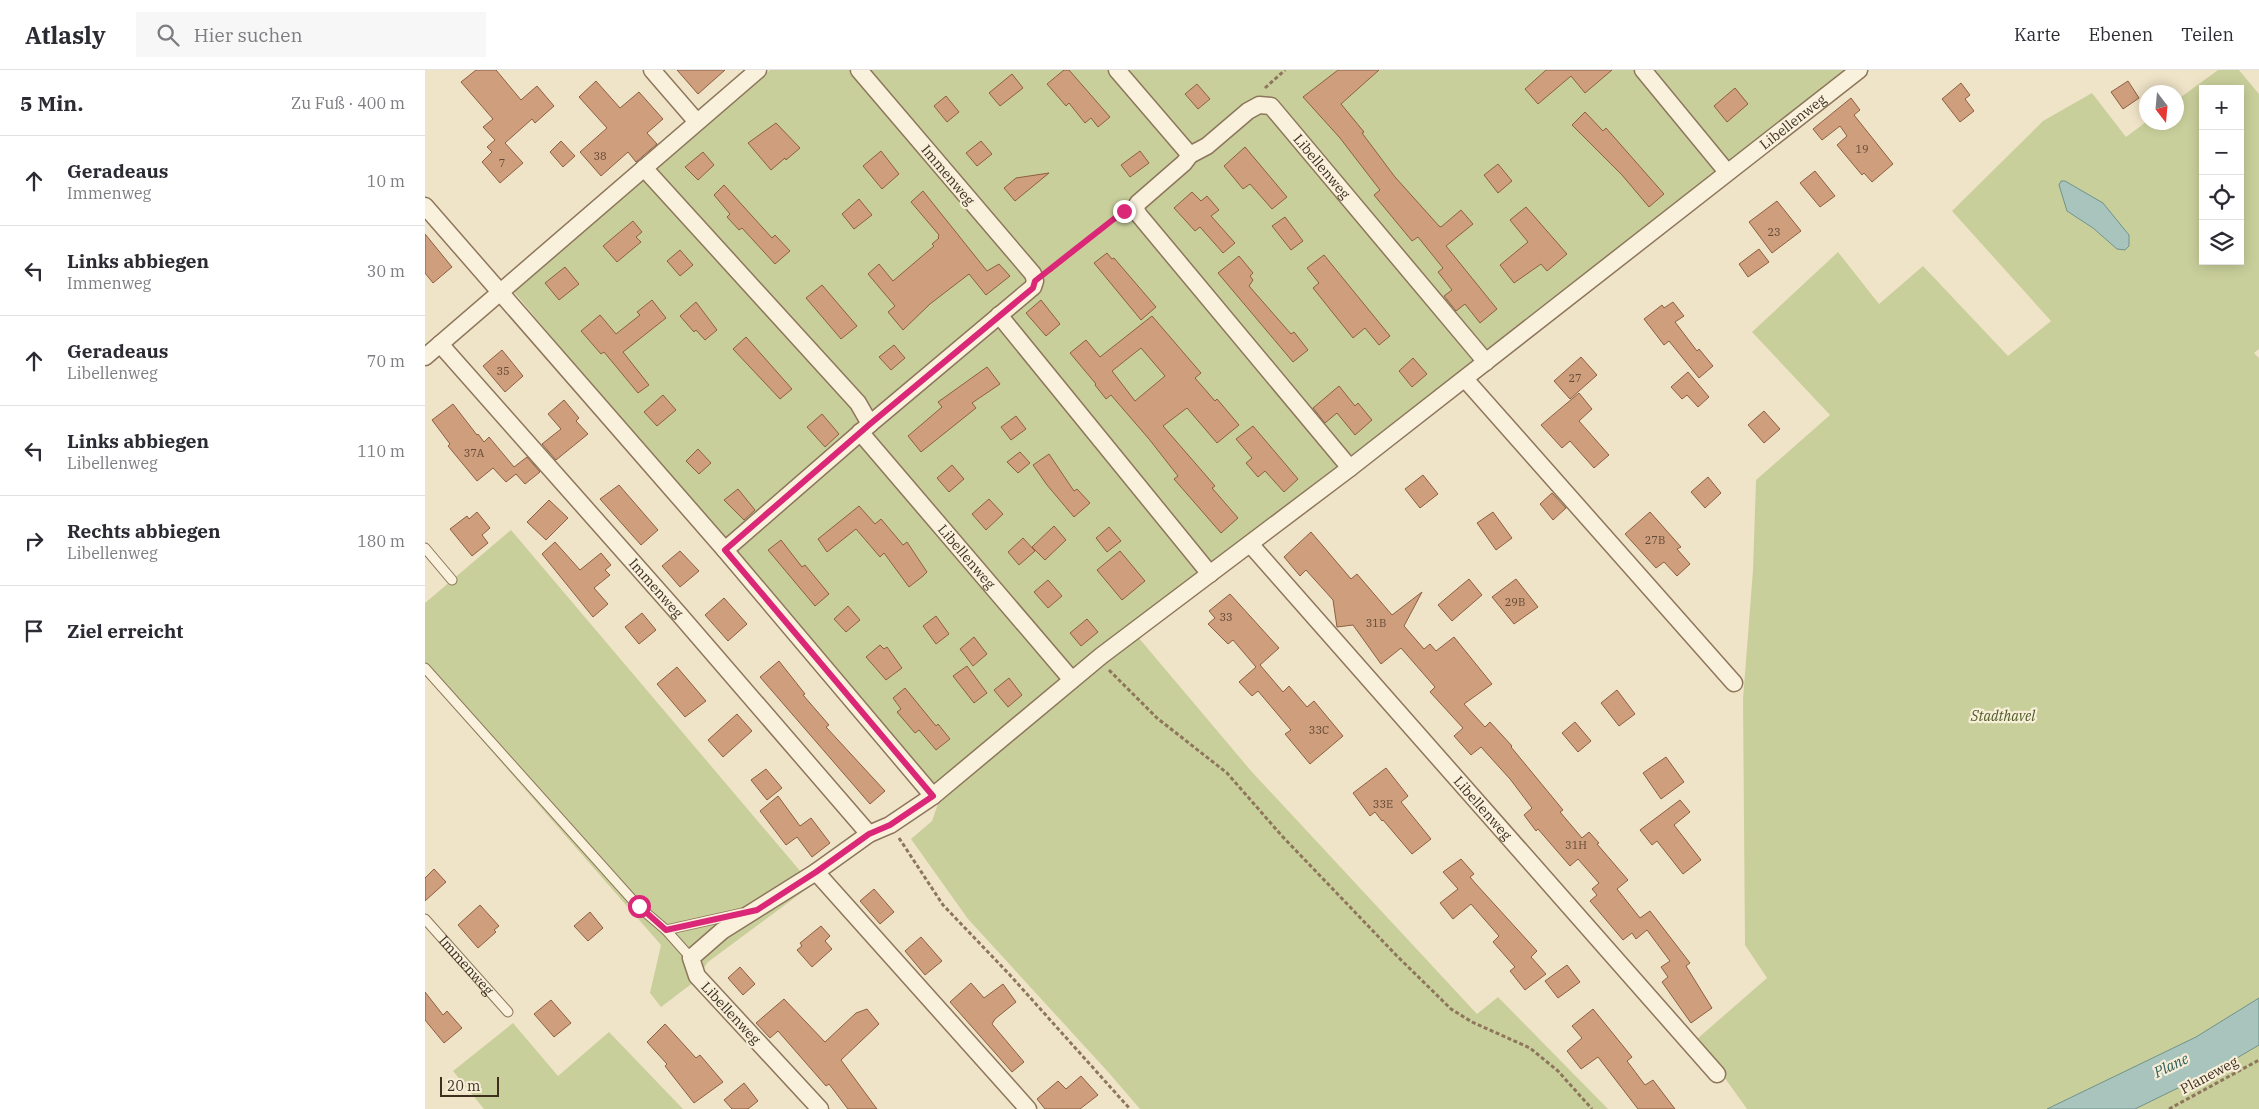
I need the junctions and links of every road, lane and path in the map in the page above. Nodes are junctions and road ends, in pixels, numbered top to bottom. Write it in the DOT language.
graph roads {
  1 [pos="653,70"];
  2 [pos="758,70"];
  3 [pos="859,70"];
  4 [pos="1117,70"];
  5 [pos="1285,70"];
  6 [pos="1643,70"];
  7 [pos="1859,70"];
  8 [pos="1259,104"];
  9 [pos="697,122"];
  10 [pos="1190,156"];
  11 [pos="644,168"];
  12 [pos="1727,172"];
  13 [pos="425,206"];
  14 [pos="1135,208"];
  15 [pos="1035,281"];
  16 [pos="501,292"];
  17 [pos="999,314"];
  18 [pos="440,344"];
  19 [pos="425,357"];
  20 [pos="1486,362"];
  21 [pos="1465,379"];
  22 [pos="865,428"];
  23 [pos="1350,468"];
  24 [pos="1250,544"];
  25 [pos="425,548"];
  26 [pos="725,550"];
  27 [pos="1210,574"];
  28 [pos="452,580"];
  29 [pos="1101,656"];
  30 [pos="425,668"];
  31 [pos="1073,680"];
  32 [pos="1735,683"];
  33 [pos="933,796"];
  34 [pos="890,825"];
  35 [pos="869,834"];
  36 [pos="816,872"];
  37 [pos="757,910"];
  38 [pos="425,919"];
  39 [pos="666,930"];
  40 [pos="691,958"];
  41 [pos="508,1012"];
  42 [pos="2259,1060"];
  43 [pos="1717,1074"];
  44 [pos="820,1109"];
  45 [pos="1028,1109"];
  46 [pos="1130,1109"];
  47 [pos="1592,1109"];
  48 [pos="2169,1109"];
  1 -- 9 [label="street"];
  2 -- 9 [label="street"];
  3 -- 15 [label="street, Immenweg"];
  4 -- 10 [label="street"];
  5 -- 8 [label="path"];
  6 -- 12 [label="street"];
  7 -- 12 [label="street, Libellenweg"];
  8 -- 10 [label="street"];
  8 -- 20 [label="street, Libellenweg"];
  9 -- 11 [label="street"];
  10 -- 14 [label="street"];
  11 -- 16 [label="street"];
  11 -- 22 [label="street"];
  12 -- 20 [label="street, Libellenweg"];
  13 -- 16 [label="street"];
  14 -- 15 [label="path"];
  14 -- 23 [label="street"];
  15 -- 17 [label="street"];
  16 -- 18 [label="street"];
  16 -- 26 [label="street"];
  17 -- 22 [label="street"];
  17 -- 27 [label="street"];
  18 -- 19 [label="street"];
  18 -- 35 [label="street, Immenweg"];
  20 -- 21 [label="street, Libellenweg"];
  21 -- 23 [label="street, Libellenweg"];
  21 -- 32 [label="street"];
  22 -- 26 [label="street"];
  22 -- 31 [label="street, Libellenweg"];
  23 -- 24 [label="street, Libellenweg"];
  24 -- 27 [label="street, Libellenweg"];
  24 -- 43 [label="street, Libellenweg"];
  25 -- 28 [label="lane"];
  26 -- 33 [label="street"];
  27 -- 29 [label="street, Libellenweg"];
  29 -- 31 [label="street, Libellenweg"];
  29 -- 47 [label="path"];
  30 -- 39 [label="lane"];
  31 -- 33 [label="street, Libellenweg"];
  33 -- 34 [label="street, Libellenweg"];
  34 -- 35 [label="street, Libellenweg"];
  34 -- 46 [label="path"];
  35 -- 36 [label="street, Libellenweg"];
  36 -- 37 [label="street, Libellenweg"];
  36 -- 45 [label="street"];
  37 -- 39 [label="lane"];
  37 -- 40 [label="street, Libellenweg"];
  38 -- 41 [label="lane, Immenweg"];
  39 -- 40 [label="lane"];
  40 -- 44 [label="street, Libellenweg"];
  42 -- 48 [label="path, Planeweg"];
}
